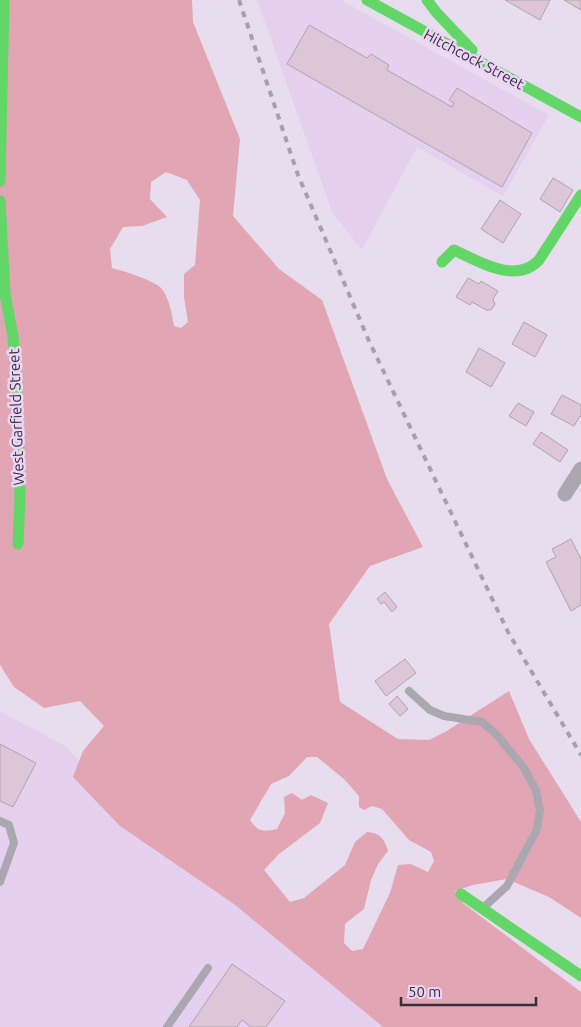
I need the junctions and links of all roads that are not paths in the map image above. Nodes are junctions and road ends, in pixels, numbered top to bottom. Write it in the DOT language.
graph roads {
  1 [pos="4,0"];
  2 [pos="367,0"];
  3 [pos="427,0"];
  4 [pos="491,68"];
  5 [pos="566,108"];
  6 [pos="581,117"];
  7 [pos="581,122"];
  8 [pos="0,181"];
  9 [pos="581,195"];
  10 [pos="0,201"];
  11 [pos="442,262"];
  12 [pos="581,469"];
  13 [pos="565,494"];
  14 [pos="18,544"];
  15 [pos="409,691"];
  16 [pos="0,821"];
  17 [pos="0,882"];
  18 [pos="461,894"];
  19 [pos="483,909"];
  20 [pos="208,968"];
  21 [pos="581,976"];
  22 [pos="167,1027"];
  1 -- 8 [label="street"];
  2 -- 4 [label="street, Hitchcock Street"];
  3 -- 4 [label="street"];
  4 -- 5 [label="street, Hitchcock Street"];
  5 -- 6 [label="street, Hitchcock Street"];
  5 -- 7 [label="street"];
  9 -- 11 [label="street"];
  10 -- 14 [label="street, West Garfield Street"];
  12 -- 13 [label="street"];
  15 -- 19 [label="lane"];
  16 -- 17 [label="lane"];
  18 -- 19 [label="street"];
  19 -- 21 [label="street"];
  20 -- 22 [label="lane"];
}
